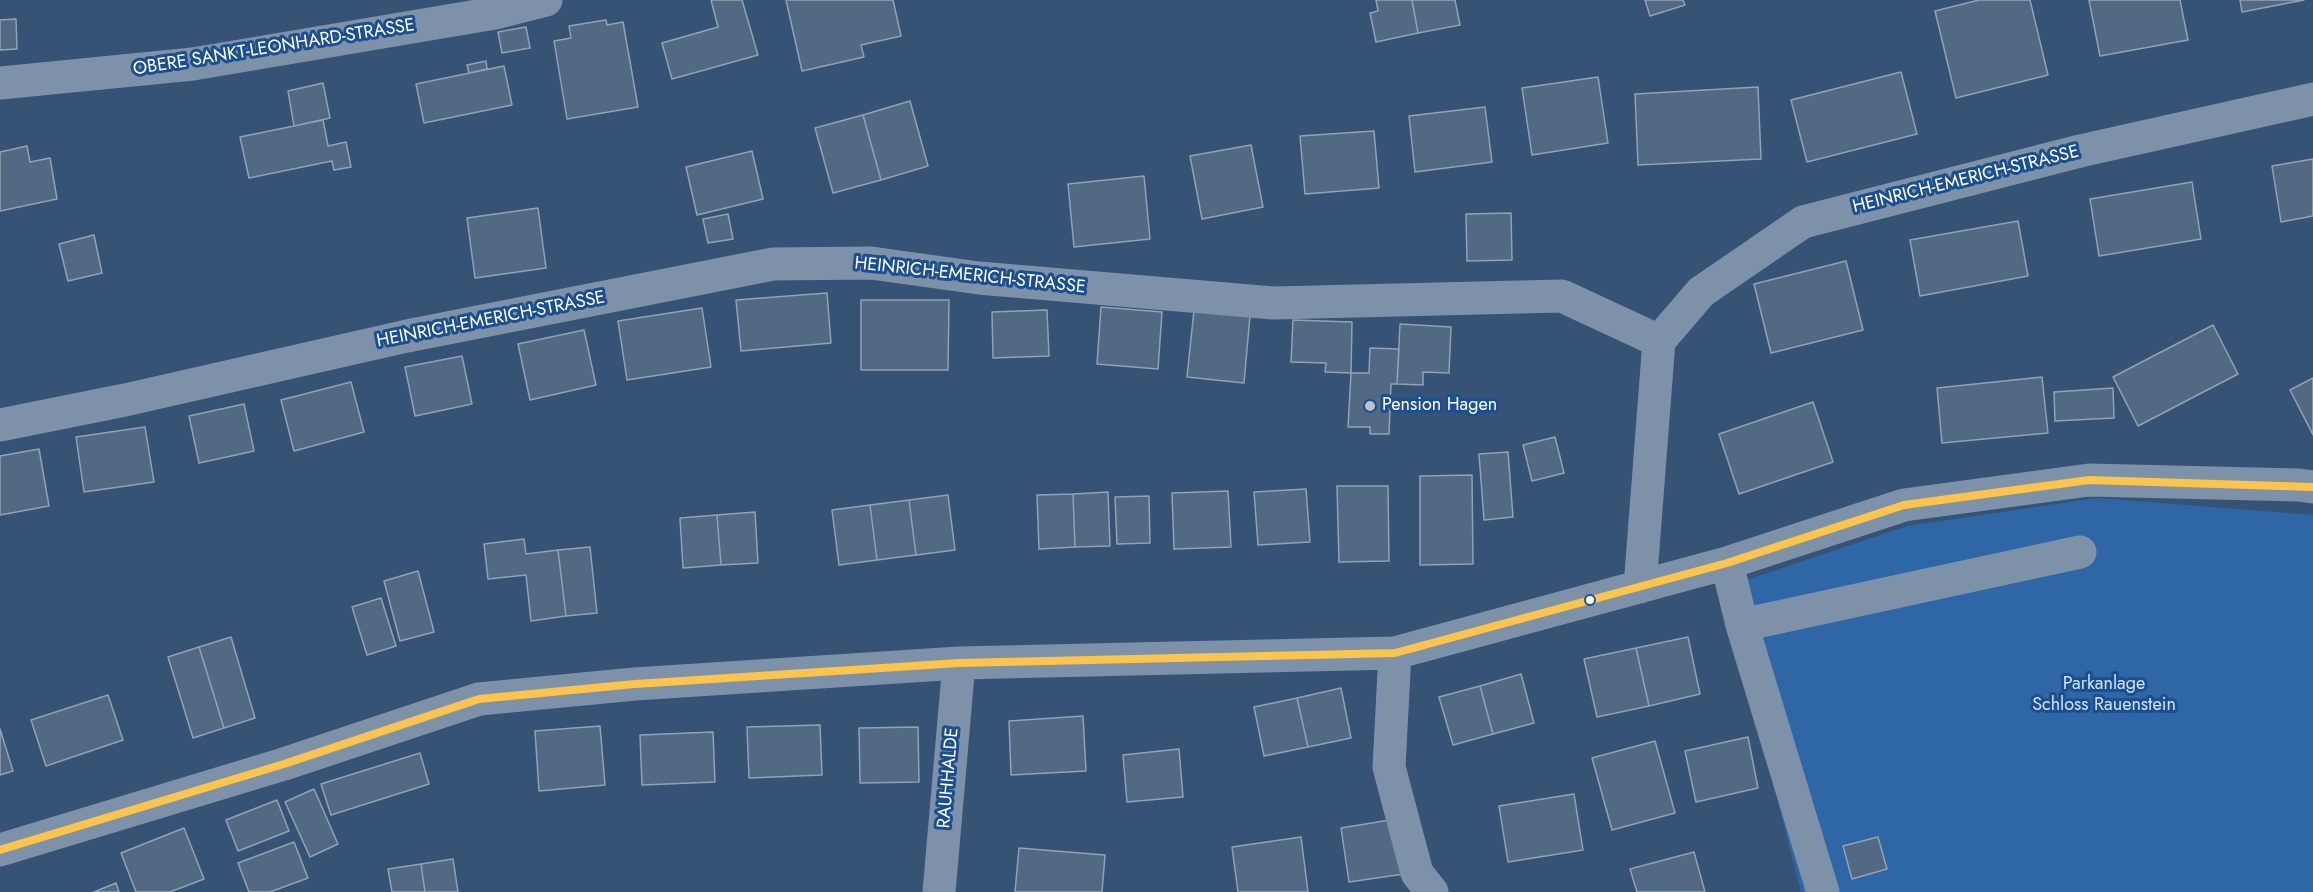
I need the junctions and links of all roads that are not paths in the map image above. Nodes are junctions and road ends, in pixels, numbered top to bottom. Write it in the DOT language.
graph roads {
  1 [pos="546,0"];
  2 [pos="0,83"];
  3 [pos="2313,99"];
  4 [pos="1659,341"];
  5 [pos="0,425"];
  6 [pos="2313,487"];
  7 [pos="2080,552"];
  8 [pos="1727,564"];
  9 [pos="1640,587"];
  10 [pos="1742,625"];
  11 [pos="1395,653"];
  12 [pos="959,663"];
  13 [pos="0,850"];
  14 [pos="939,892"];
  15 [pos="1432,892"];
  16 [pos="1822,892"];
  1 -- 2 [label="street, OBERE SANKT-LEONHARD-STRASSE"];
  3 -- 4 [label="street, HEINRICH-EMERICH-STRASSE"];
  4 -- 5 [label="street, HEINRICH-EMERICH-STRASSE"];
  4 -- 9 [label="street"];
  6 -- 8 [label="street"];
  7 -- 10 [label="street"];
  8 -- 9 [label="street"];
  8 -- 10 [label="street"];
  9 -- 11 [label="street"];
  10 -- 16 [label="street"];
  11 -- 12 [label="street"];
  11 -- 15 [label="street"];
  12 -- 13 [label="street"];
  12 -- 14 [label="street, RAUHHALDE"];
}
